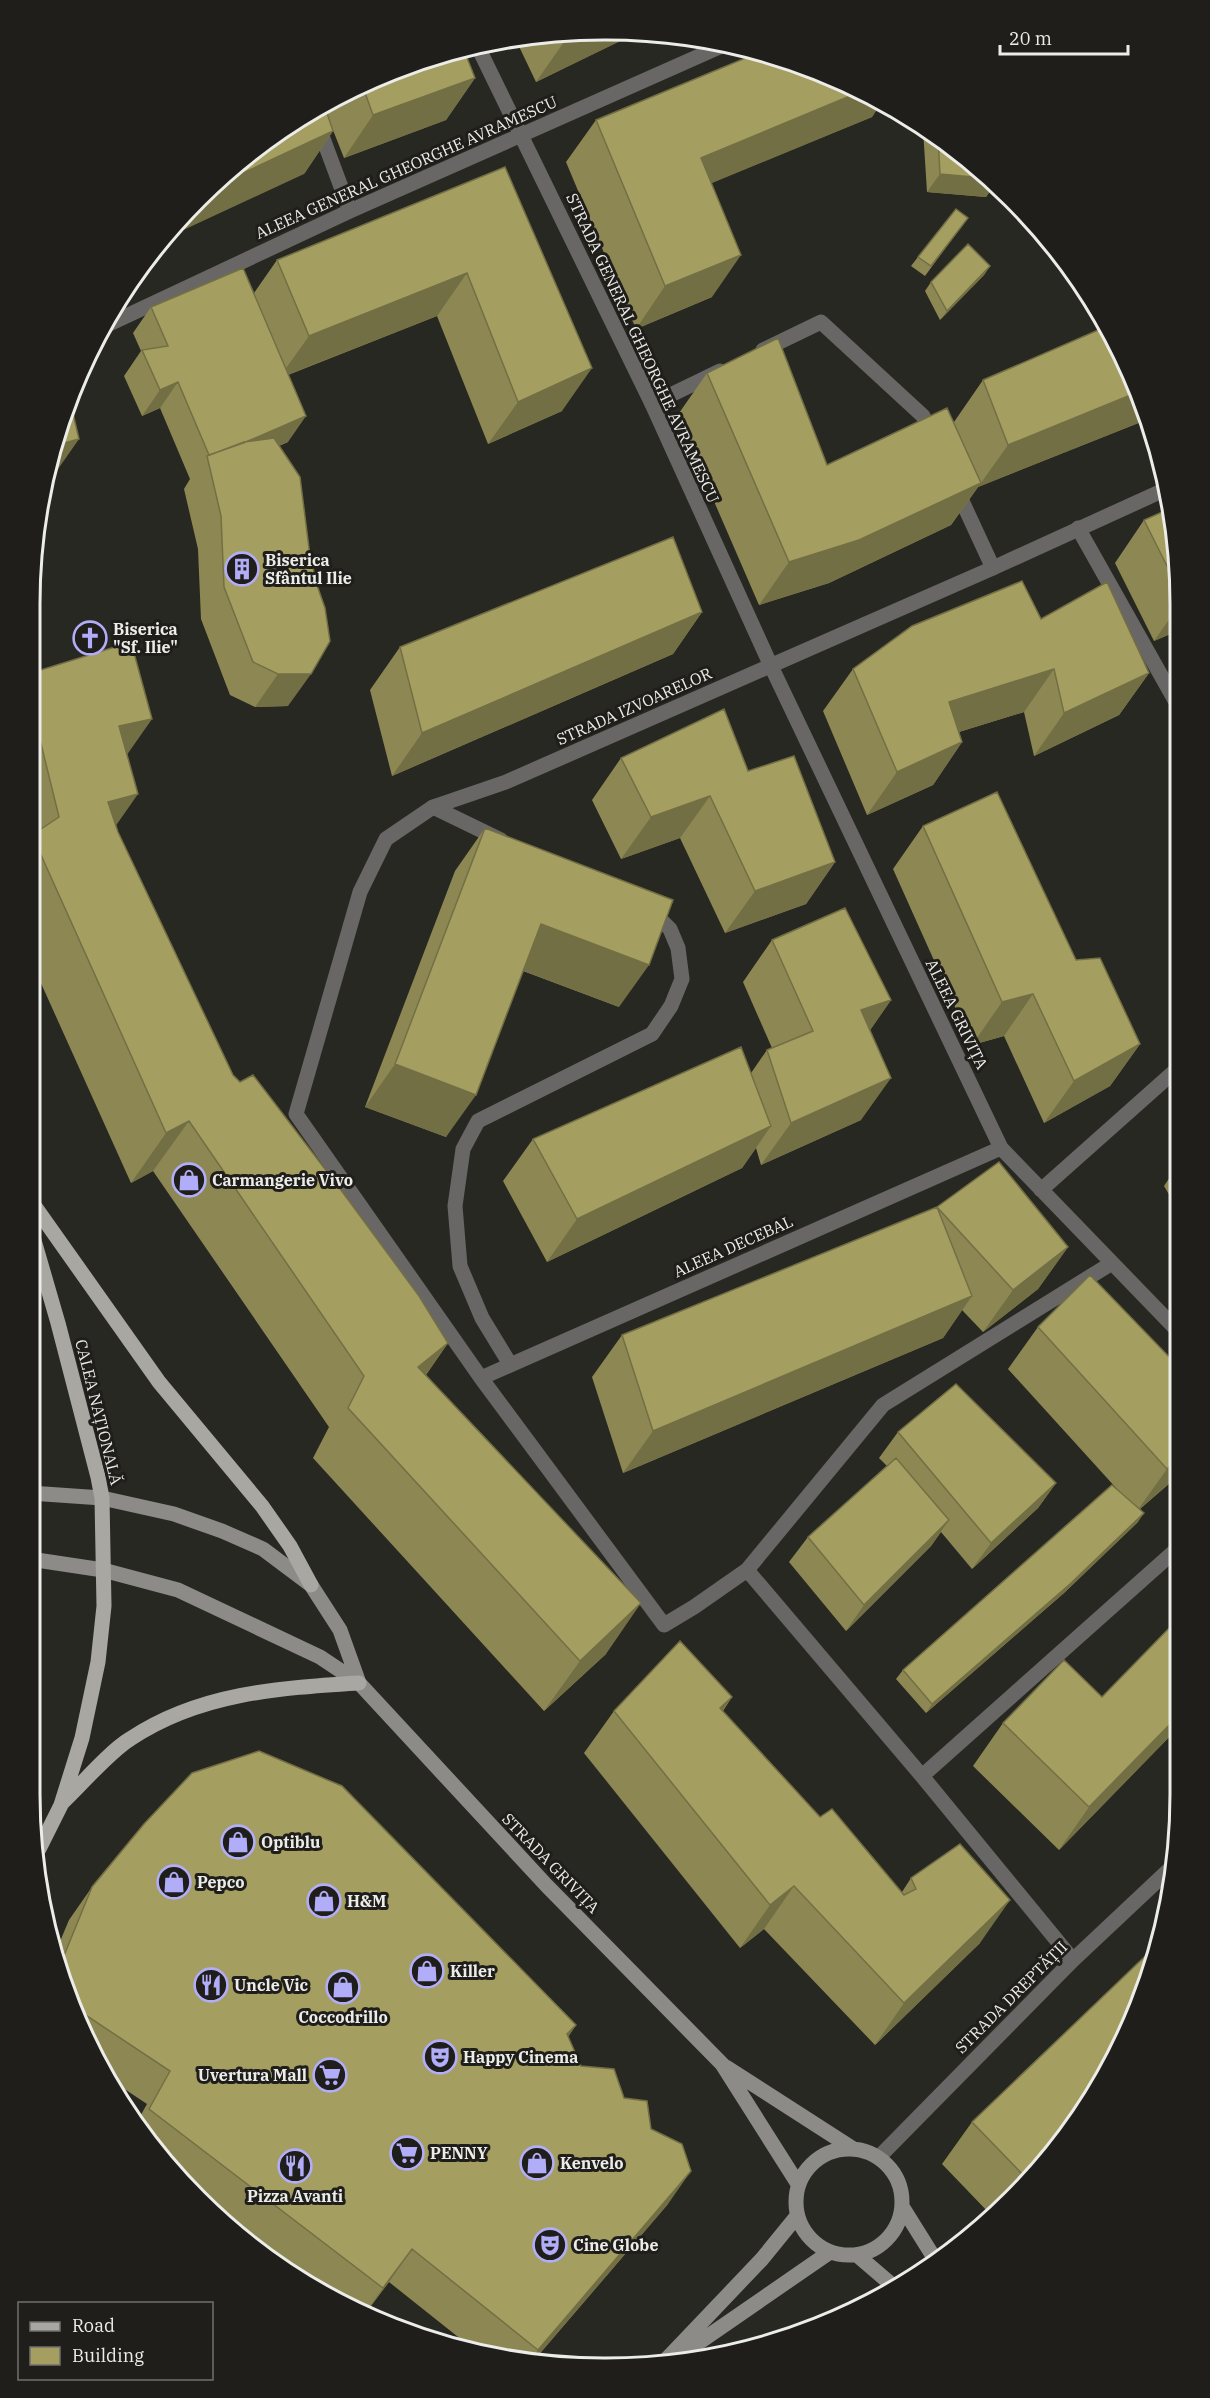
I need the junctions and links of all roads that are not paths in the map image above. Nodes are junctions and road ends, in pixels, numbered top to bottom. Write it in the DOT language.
graph roads {
  1 [pos="705,49"];
  2 [pos="482,54"];
  3 [pos="316,121"];
  4 [pos="521,134"];
  5 [pos="350,211"];
  6 [pos="118,320"];
  7 [pos="652,404"];
  8 [pos="938,449"];
  9 [pos="948,470"];
  10 [pos="1158,492"];
  11 [pos="1078,528"];
  12 [pos="993,568"];
  13 [pos="771,666"];
  14 [pos="1170,691"];
  15 [pos="433,807"];
  16 [pos="518,849"];
  17 [pos="636,905"];
  18 [pos="1170,1075"];
  19 [pos="1001,1148"];
  20 [pos="1041,1190"];
  21 [pos="40,1215"];
  22 [pos="40,1261"];
  23 [pos="1112,1263"];
  24 [pos="1170,1323"];
  25 [pos="510,1364"];
  26 [pos="481,1378"];
  27 [pos="40,1494"];
  28 [pos="102,1498"];
  29 [pos="1170,1555"];
  30 [pos="40,1561"];
  31 [pos="103,1570"];
  32 [pos="747,1570"];
  33 [pos="311,1585"];
  34 [pos="359,1683"];
  35 [pos="922,1776"];
  36 [pos="61,1804"];
  37 [pos="43,1841"];
  38 [pos="1164,1875"];
  39 [pos="1073,1960"];
  40 [pos="723,2064"];
  41 [pos="852,2148"];
  42 [pos="879,2157"];
  43 [pos="798,2184"];
  44 [pos="903,2208"];
  45 [pos="797,2216"];
  46 [pos="830,2252"];
  47 [pos="931,2253"];
  48 [pos="857,2255"];
  49 [pos="888,2281"];
  50 [pos="686,2352"];
  51 [pos="671,2354"];
  1 -- 4 [label="street, ALEEA GENERAL GHEORGHE AVRAMESCU"];
  2 -- 4 [label="street, STRADA GENERAL GHEORGHE AVRAMESCU"];
  3 -- 5 [label="street"];
  4 -- 5 [label="street, ALEEA GENERAL GHEORGHE AVRAMESCU"];
  4 -- 7 [label="street, STRADA GENERAL GHEORGHE AVRAMESCU"];
  5 -- 6 [label="street, ALEEA GENERAL GHEORGHE AVRAMESCU"];
  7 -- 8 [label="street"];
  7 -- 13 [label="street, STRADA GENERAL GHEORGHE AVRAMESCU"];
  9 -- 12 [label="street"];
  10 -- 11 [label="street, STRADA IZVOARELOR"];
  11 -- 12 [label="street, STRADA IZVOARELOR"];
  11 -- 14 [label="street"];
  12 -- 13 [label="street, STRADA IZVOARELOR"];
  13 -- 15 [label="street, STRADA IZVOARELOR"];
  13 -- 19 [label="street, ALEEA GRIVIȚA"];
  15 -- 16 [label="street"];
  15 -- 26 [label="street, STRADA IZVOARELOR"];
  17 -- 25 [label="street"];
  18 -- 20 [label="street"];
  19 -- 20 [label="street, ALEEA GRIVIȚA"];
  19 -- 25 [label="street, ALEEA DECEBAL"];
  20 -- 23 [label="street, ALEEA GRIVIȚA"];
  21 -- 33 [label="main road"];
  22 -- 28 [label="main road, CALEA NAȚIONALĂ"];
  23 -- 24 [label="street, ALEEA GRIVIȚA"];
  23 -- 32 [label="street"];
  25 -- 26 [label="street, ALEEA DECEBAL"];
  26 -- 32 [label="street"];
  27 -- 28 [label="main road, STRADA GRIVIȚA"];
  28 -- 31 [label="main road, CALEA NAȚIONALĂ"];
  28 -- 33 [label="main road, STRADA GRIVIȚA"];
  29 -- 35 [label="street"];
  30 -- 31 [label="main road, STRADA GRIVIȚA"];
  31 -- 34 [label="main road, STRADA GRIVIȚA"];
  31 -- 36 [label="main road, CALEA NAȚIONALĂ"];
  32 -- 35 [label="street"];
  33 -- 34 [label="main road, STRADA GRIVIȚA"];
  34 -- 36 [label="main road"];
  34 -- 40 [label="main road, STRADA GRIVIȚA"];
  35 -- 39 [label="street"];
  36 -- 37 [label="main road, CALEA NAȚIONALĂ"];
  38 -- 39 [label="street, STRADA DREPTĂȚII"];
  39 -- 42 [label="street, STRADA DREPTĂȚII"];
  40 -- 41 [label="main road, STRADA GRIVIȚA"];
  40 -- 43 [label="main road, STRADA GRIVIȚA"];
  41 -- 42 [label="main road"];
  41 -- 43 [label="main road"];
  42 -- 44 [label="main road"];
  43 -- 45 [label="main road"];
  44 -- 47 [label="main road"];
  44 -- 48 [label="main road"];
  45 -- 46 [label="main road"];
  45 -- 51 [label="main road"];
  46 -- 48 [label="main road"];
  46 -- 50 [label="main road"];
  48 -- 49 [label="main road"];
}
